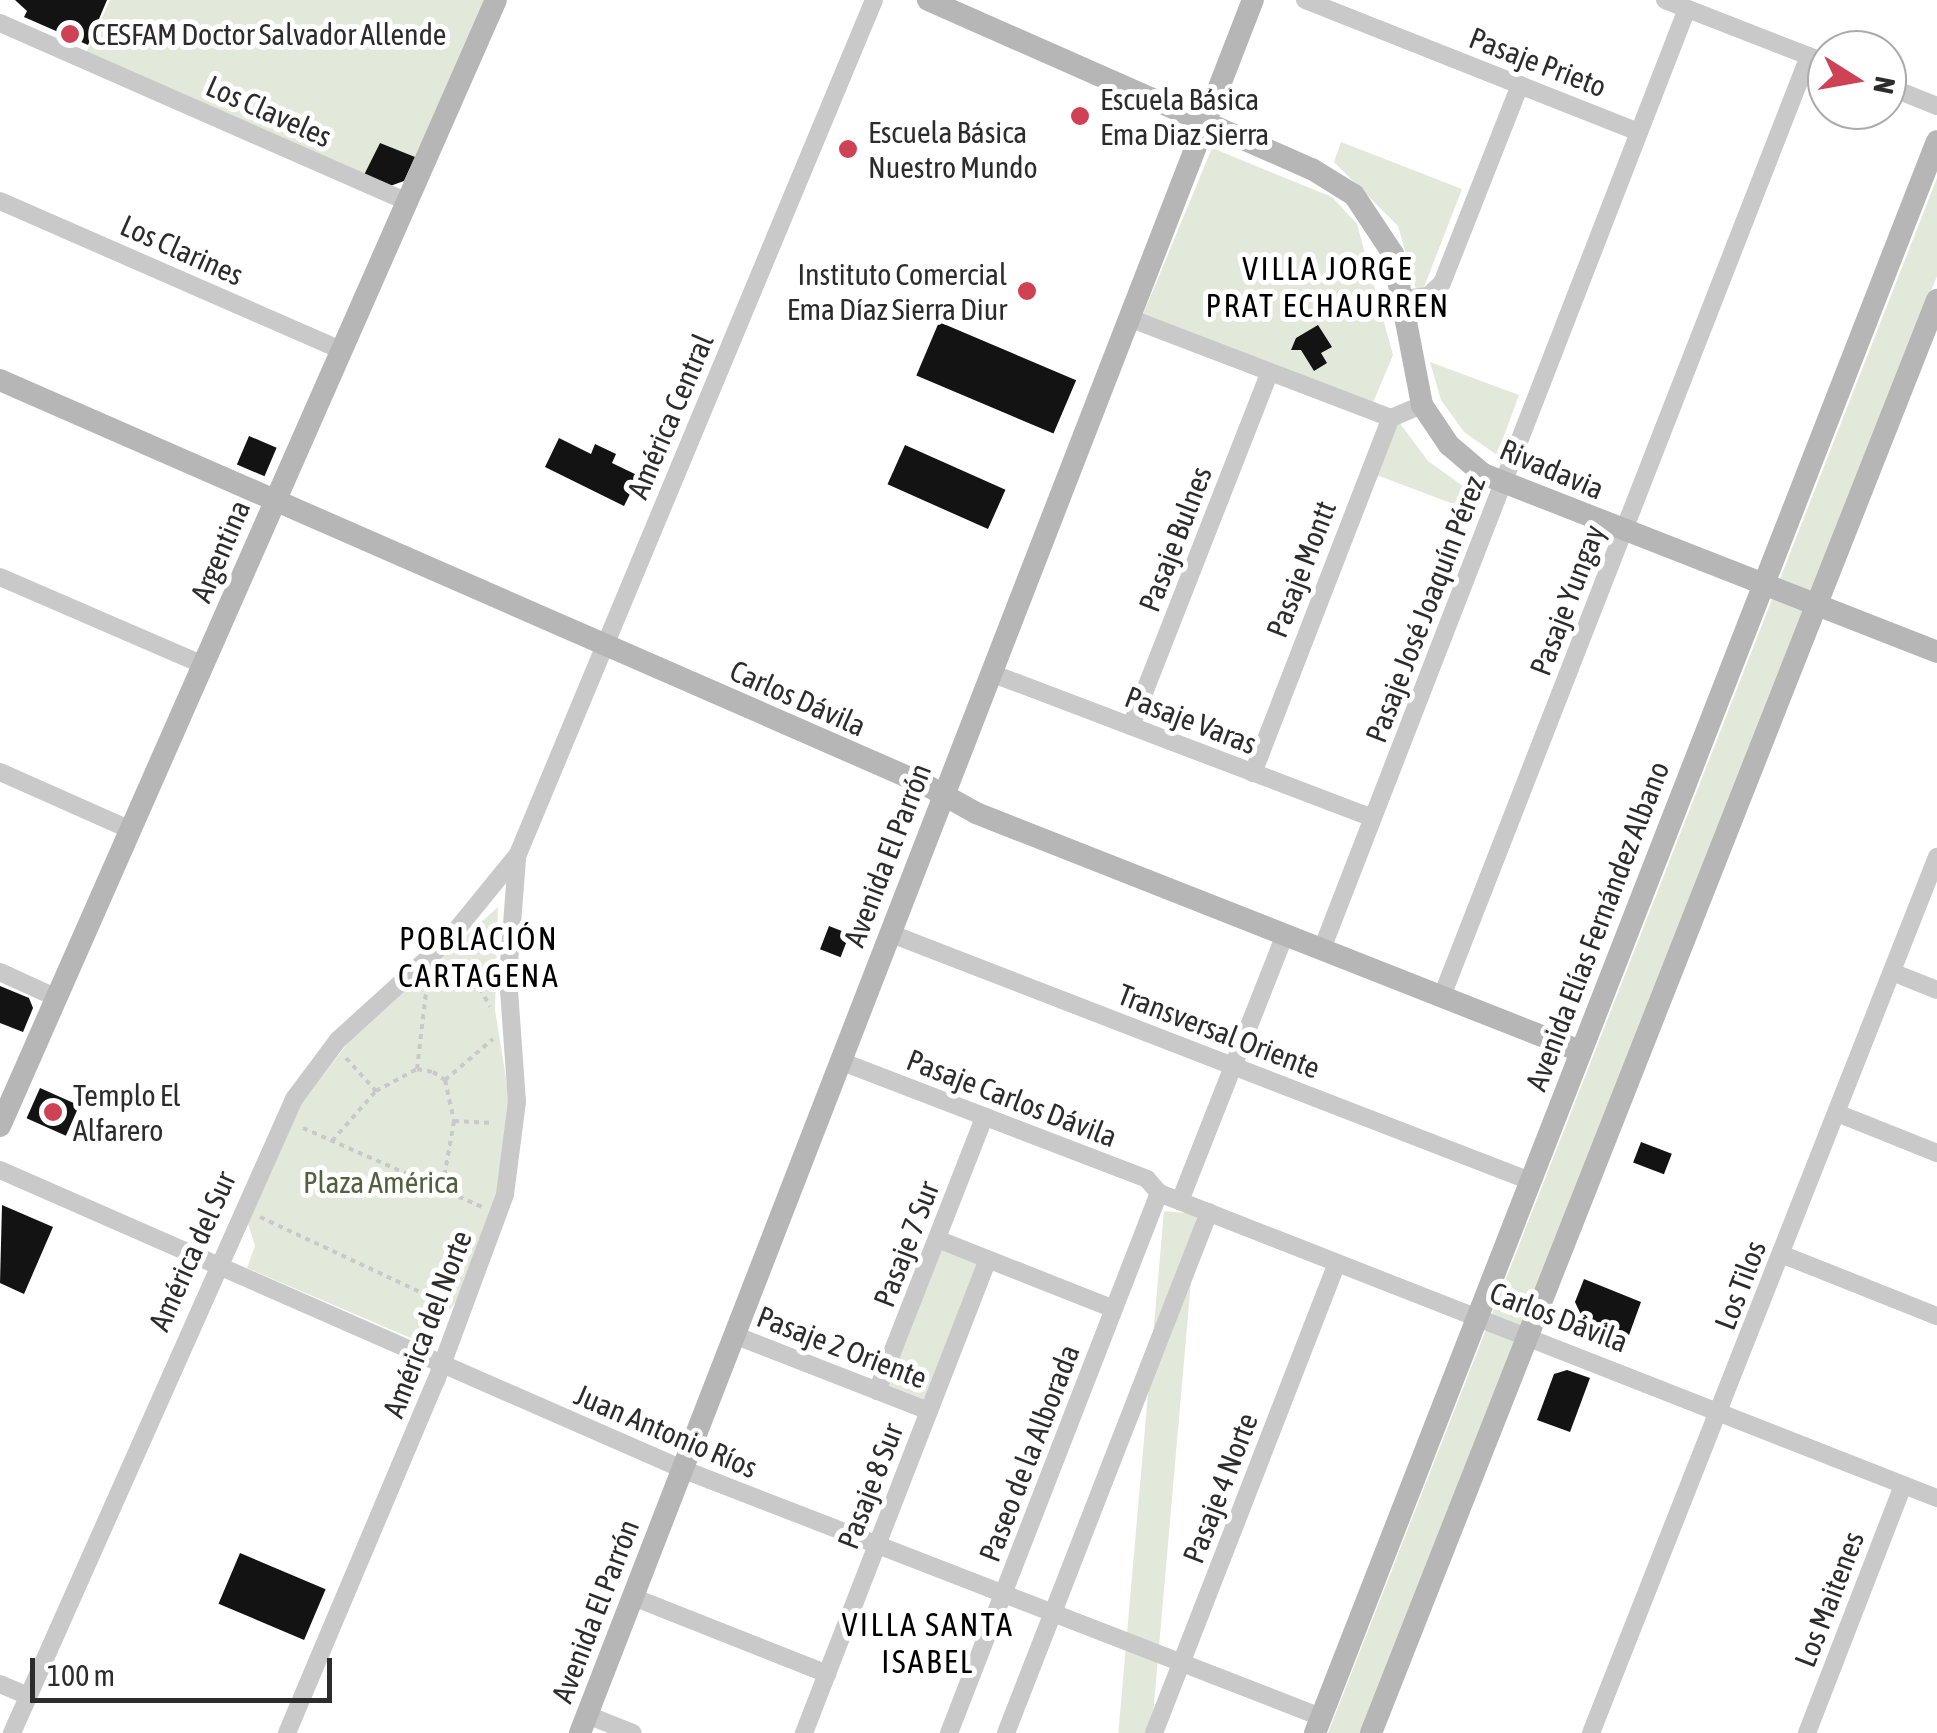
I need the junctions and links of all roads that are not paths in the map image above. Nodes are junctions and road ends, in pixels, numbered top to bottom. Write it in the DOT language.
graph roads {
  1 [pos="496,0"];
  2 [pos="874,0"];
  3 [pos="928,0"];
  4 [pos="1253,0"];
  5 [pos="1305,0"];
  6 [pos="1665,0"];
  7 [pos="1687,9"];
  8 [pos="0,23"];
  9 [pos="1807,56"];
  10 [pos="1807,59"];
  11 [pos="1520,85"];
  12 [pos="1907,94"];
  13 [pos="1937,106"];
  14 [pos="1204,125"];
  15 [pos="1640,132"];
  16 [pos="1937,141"];
  17 [pos="0,201"];
  18 [pos="407,202"];
  19 [pos="1403,299"];
  20 [pos="1937,300"];
  21 [pos="1128,318"];
  22 [pos="341,350"];
  23 [pos="1270,372"];
  24 [pos="0,380"];
  25 [pos="1422,405"];
  26 [pos="1391,418"];
  27 [pos="1503,484"];
  28 [pos="274,501"];
  29 [pos="1624,531"];
  30 [pos="0,577"];
  31 [pos="1763,586"];
  32 [pos="1816,606"];
  33 [pos="604,646"];
  34 [pos="1937,652"];
  35 [pos="203,665"];
  36 [pos="990,672"];
  37 [pos="1131,726"];
  38 [pos="0,772"];
  39 [pos="1253,773"];
  40 [pos="942,796"];
  41 [pos="1372,818"];
  42 [pos="131,830"];
  43 [pos="518,854"];
  44 [pos="1937,857"];
  45 [pos="890,933"];
  46 [pos="1285,934"];
  47 [pos="1322,949"];
  48 [pos="0,972"];
  49 [pos="1892,972"];
  50 [pos="1937,990"];
  51 [pos="1442,996"];
  52 [pos="57,998"];
  53 [pos="1580,1051"];
  54 [pos="840,1061"];
  55 [pos="1233,1066"];
  56 [pos="1837,1113"];
  57 [pos="985,1116"];
  58 [pos="0,1126"];
  59 [pos="1937,1153"];
  60 [pos="0,1170"];
  61 [pos="1530,1181"];
  62 [pos="1159,1193"];
  63 [pos="1180,1201"];
  64 [pos="1209,1212"];
  65 [pos="937,1239"];
  66 [pos="1781,1254"];
  67 [pos="988,1259"];
  68 [pos="1338,1263"];
  69 [pos="215,1265"];
  70 [pos="1114,1309"];
  71 [pos="1937,1316"];
  72 [pos="1476,1317"];
  73 [pos="734,1335"];
  74 [pos="1529,1338"];
  75 [pos="442,1365"];
  76 [pos="877,1391"];
  77 [pos="929,1411"];
  78 [pos="1720,1413"];
  79 [pos="682,1470"];
  80 [pos="1903,1484"];
  81 [pos="1937,1498"];
  82 [pos="877,1545"];
  83 [pos="1004,1594"];
  84 [pos="633,1597"];
  85 [pos="1053,1613"];
  86 [pos="1181,1663"];
  87 [pos="827,1674"];
  88 [pos="0,1684"];
  89 [pos="28,1696"];
  90 [pos="584,1724"];
  91 [pos="1318,1725"];
  92 [pos="12,1733"];
  93 [pos="287,1733"];
  94 [pos="633,1733"];
  95 [pos="804,1733"];
  96 [pos="949,1733"];
  97 [pos="1006,1733"];
  98 [pos="1154,1733"];
  99 [pos="1371,1733"];
  100 [pos="1591,1733"];
  101 [pos="1808,1733"];
  1 -- 18 [label="main road, Argentina"];
  2 -- 33 [label="street, América Central"];
  3 -- 14 [label="main road, Rivadavia"];
  4 -- 14 [label="main road, Avenida El Parrón"];
  5 -- 11 [label="street, Pasaje Prieto"];
  6 -- 7 [label="street"];
  7 -- 9 [label="street"];
  7 -- 15 [label="street, Pasaje José Joaquín Pérez"];
  8 -- 18 [label="street, Los Claveles"];
  10 -- 29 [label="street, Pasaje Yungay"];
  11 -- 15 [label="street, Pasaje Prieto"];
  11 -- 19 [label="street"];
  12 -- 13 [label="street"];
  14 -- 19 [label="main road, Rivadavia"];
  14 -- 21 [label="main road, Avenida El Parrón"];
  15 -- 27 [label="street, Pasaje José Joaquín Pérez"];
  16 -- 31 [label="main road, Avenida Elías Fernández Albano"];
  17 -- 22 [label="street, Los Clarines"];
  18 -- 22 [label="main road, Argentina"];
  19 -- 25 [label="main road, Rivadavia"];
  20 -- 32 [label="main road"];
  21 -- 23 [label="street"];
  21 -- 36 [label="main road, Avenida El Parrón"];
  22 -- 28 [label="main road, Argentina"];
  23 -- 26 [label="street"];
  23 -- 37 [label="street, Pasaje Bulnes"];
  24 -- 28 [label="main road, Carlos Dávila"];
  25 -- 26 [label="street"];
  25 -- 27 [label="main road, Rivadavia"];
  26 -- 39 [label="street, Pasaje Montt"];
  27 -- 29 [label="main road, Rivadavia"];
  27 -- 41 [label="street, Pasaje José Joaquín Pérez"];
  28 -- 33 [label="main road, Carlos Dávila"];
  28 -- 35 [label="main road, Argentina"];
  29 -- 31 [label="main road, Rivadavia"];
  29 -- 51 [label="street, Pasaje Yungay"];
  30 -- 35 [label="street"];
  31 -- 32 [label="main road, Rivadavia"];
  31 -- 53 [label="main road, Avenida Elías Fernández Albano"];
  32 -- 34 [label="main road, Rivadavia"];
  32 -- 74 [label="main road"];
  33 -- 40 [label="main road, Carlos Dávila"];
  33 -- 43 [label="street, América Central"];
  35 -- 42 [label="main road, Argentina"];
  36 -- 37 [label="street, Pasaje Varas"];
  36 -- 40 [label="main road, Avenida El Parrón"];
  37 -- 39 [label="street, Pasaje Varas"];
  38 -- 42 [label="street"];
  39 -- 41 [label="street, Pasaje Varas"];
  40 -- 45 [label="main road, Avenida El Parrón"];
  40 -- 46 [label="main road, Carlos Dávila"];
  41 -- 47 [label="street, Pasaje José Joaquín Pérez"];
  42 -- 52 [label="main road, Argentina"];
  43 -- 69 [label="street, América del Sur"];
  43 -- 75 [label="street, América del Norte"];
  44 -- 49 [label="street, Los Tilos"];
  45 -- 54 [label="main road, Avenida El Parrón"];
  45 -- 55 [label="street, Transversal Oriente"];
  46 -- 47 [label="main road, Carlos Dávila"];
  46 -- 55 [label="street"];
  47 -- 51 [label="main road, Carlos Dávila"];
  48 -- 52 [label="street"];
  49 -- 50 [label="street"];
  49 -- 56 [label="street, Los Tilos"];
  51 -- 53 [label="main road, Carlos Dávila"];
  52 -- 58 [label="main road, Argentina"];
  53 -- 61 [label="main road, Avenida Elías Fernández Albano"];
  54 -- 57 [label="street, Pasaje Carlos Dávila"];
  54 -- 73 [label="main road, Avenida El Parrón"];
  55 -- 61 [label="street, Transversal Oriente"];
  55 -- 63 [label="street"];
  56 -- 59 [label="street"];
  56 -- 66 [label="street, Los Tilos"];
  57 -- 62 [label="street, Pasaje Carlos Dávila"];
  57 -- 65 [label="street, Pasaje 7 Sur"];
  60 -- 69 [label="street, Juan Antonio Ríos"];
  61 -- 72 [label="main road, Avenida Elías Fernández Albano"];
  62 -- 63 [label="street, Carlos Dávila"];
  62 -- 70 [label="street, Paseo de la Alborada"];
  63 -- 64 [label="street, Carlos Dávila"];
  64 -- 68 [label="street, Carlos Dávila"];
  64 -- 85 [label="street"];
  65 -- 67 [label="street"];
  65 -- 76 [label="street, Pasaje 7 Sur"];
  66 -- 71 [label="street"];
  66 -- 78 [label="street, Los Tilos"];
  67 -- 70 [label="street"];
  67 -- 77 [label="street, Pasaje 8 Sur"];
  68 -- 72 [label="street, Carlos Dávila"];
  68 -- 86 [label="street, Pasaje 4 Norte"];
  69 -- 75 [label="street, Juan Antonio Ríos"];
  69 -- 89 [label="street, América del Sur"];
  70 -- 83 [label="street, Paseo de la Alborada"];
  72 -- 74 [label="street, Carlos Dávila"];
  72 -- 91 [label="main road, Avenida Elías Fernández Albano"];
  73 -- 76 [label="street, Pasaje 2 Oriente"];
  73 -- 79 [label="main road, Avenida El Parrón"];
  74 -- 78 [label="street, Carlos Dávila"];
  74 -- 99 [label="main road"];
  75 -- 79 [label="street, Juan Antonio Ríos"];
  75 -- 93 [label="street, América del Norte"];
  76 -- 77 [label="street, Pasaje 2 Oriente"];
  77 -- 82 [label="street, Pasaje 8 Sur"];
  78 -- 80 [label="street, Carlos Dávila"];
  78 -- 100 [label="street, Los Tilos"];
  79 -- 82 [label="street, Juan Antonio Ríos"];
  79 -- 84 [label="main road, Avenida El Parrón"];
  80 -- 81 [label="street, Carlos Dávila"];
  80 -- 101 [label="street, Los Maitenes"];
  82 -- 83 [label="street, Juan Antonio Ríos"];
  82 -- 87 [label="street, Pasaje 8 Sur"];
  83 -- 85 [label="street, Juan Antonio Ríos"];
  83 -- 96 [label="street, Paseo de la Alborada"];
  84 -- 87 [label="street"];
  84 -- 90 [label="main road, Avenida El Parrón"];
  85 -- 86 [label="street, Juan Antonio Ríos"];
  85 -- 97 [label="street"];
  86 -- 91 [label="street, Juan Antonio Ríos"];
  86 -- 98 [label="street, Pasaje 4 Norte"];
  87 -- 95 [label="street, Pasaje 8 Sur"];
  88 -- 89 [label="street"];
  89 -- 92 [label="street, América del Sur"];
  90 -- 94 [label="street"];
}
